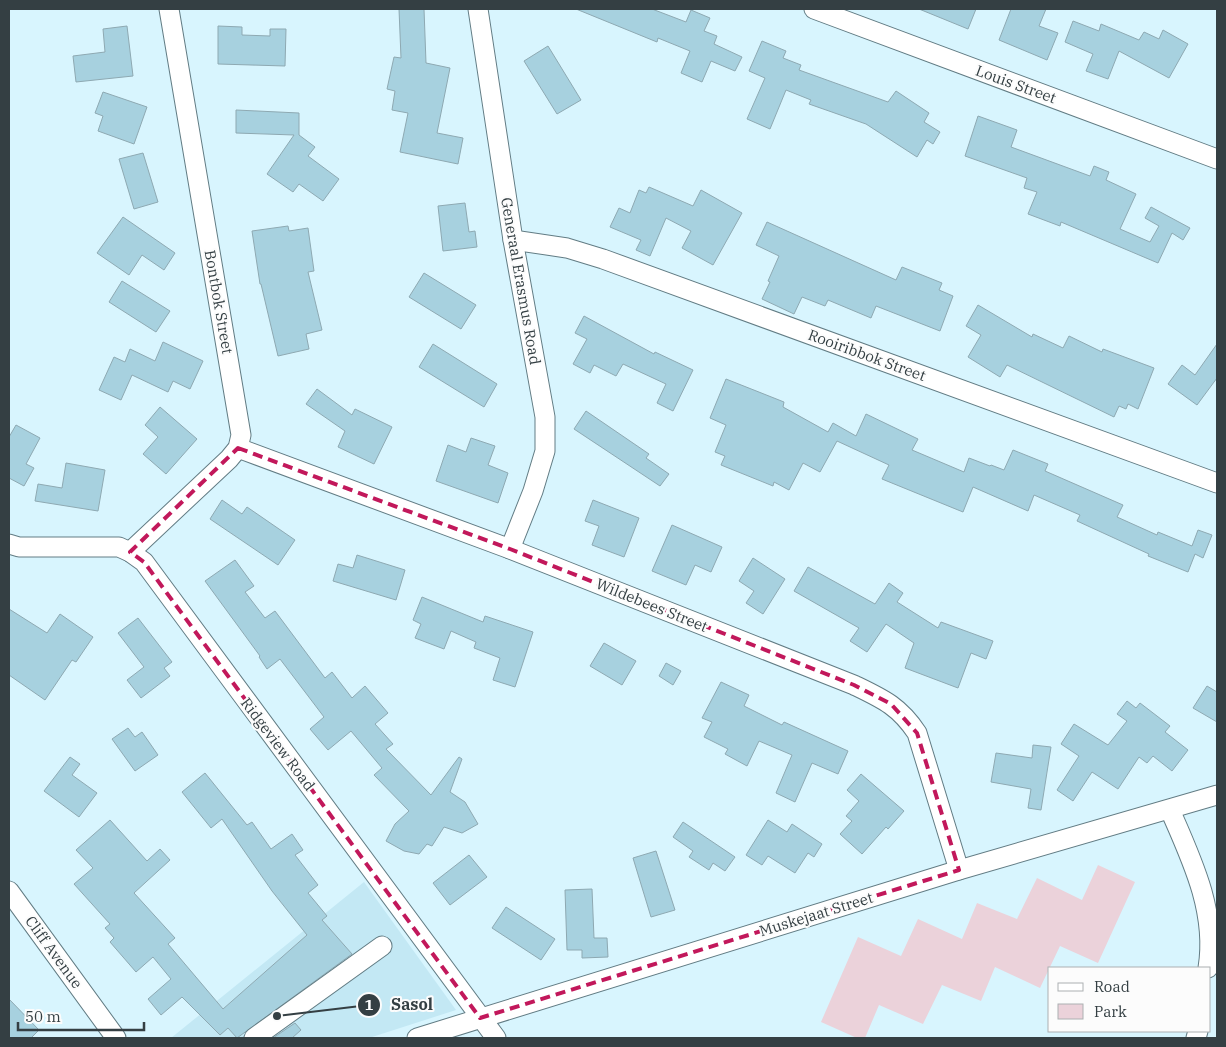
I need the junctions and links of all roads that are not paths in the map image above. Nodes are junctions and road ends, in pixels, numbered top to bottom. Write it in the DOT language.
graph roads {
  1 [pos="169,9"];
  2 [pos="478,9"];
  3 [pos="814,9"];
  4 [pos="1217,159"];
  5 [pos="513,240"];
  6 [pos="238,448"];
  7 [pos="1217,483"];
  8 [pos="9,544"];
  9 [pos="510,549"];
  10 [pos="130,552"];
  11 [pos="1217,795"];
  12 [pos="1170,810"];
  13 [pos="959,870"];
  14 [pos="9,891"];
  15 [pos="382,946"];
  16 [pos="1208,967"];
  17 [pos="480,1018"];
  18 [pos="116,1038"];
  19 [pos="254,1038"];
  20 [pos="417,1038"];
  21 [pos="496,1038"];
  1 -- 6 [label="street, Bontbok Street"];
  2 -- 5 [label="street, Generaal Erasmus Road"];
  3 -- 4 [label="street, Louis Street"];
  5 -- 7 [label="street, Rooiribbok Street"];
  5 -- 9 [label="street, Generaal Erasmus Road"];
  6 -- 9 [label="street, Wildebees Street"];
  6 -- 10 [label="street"];
  8 -- 10 [label="street, Ridgeview Road"];
  9 -- 13 [label="street, Wildebees Street"];
  10 -- 17 [label="street, Ridgeview Road"];
  11 -- 12 [label="street, Muskejaat Street"];
  12 -- 13 [label="street, Muskejaat Street"];
  12 -- 16 [label="street"];
  13 -- 17 [label="street, Muskejaat Street"];
  14 -- 18 [label="street, Cliff Avenue"];
  15 -- 19 [label="street"];
  17 -- 20 [label="street, Muskejaat Street"];
  17 -- 21 [label="street, Ridgeview Road"];
}
